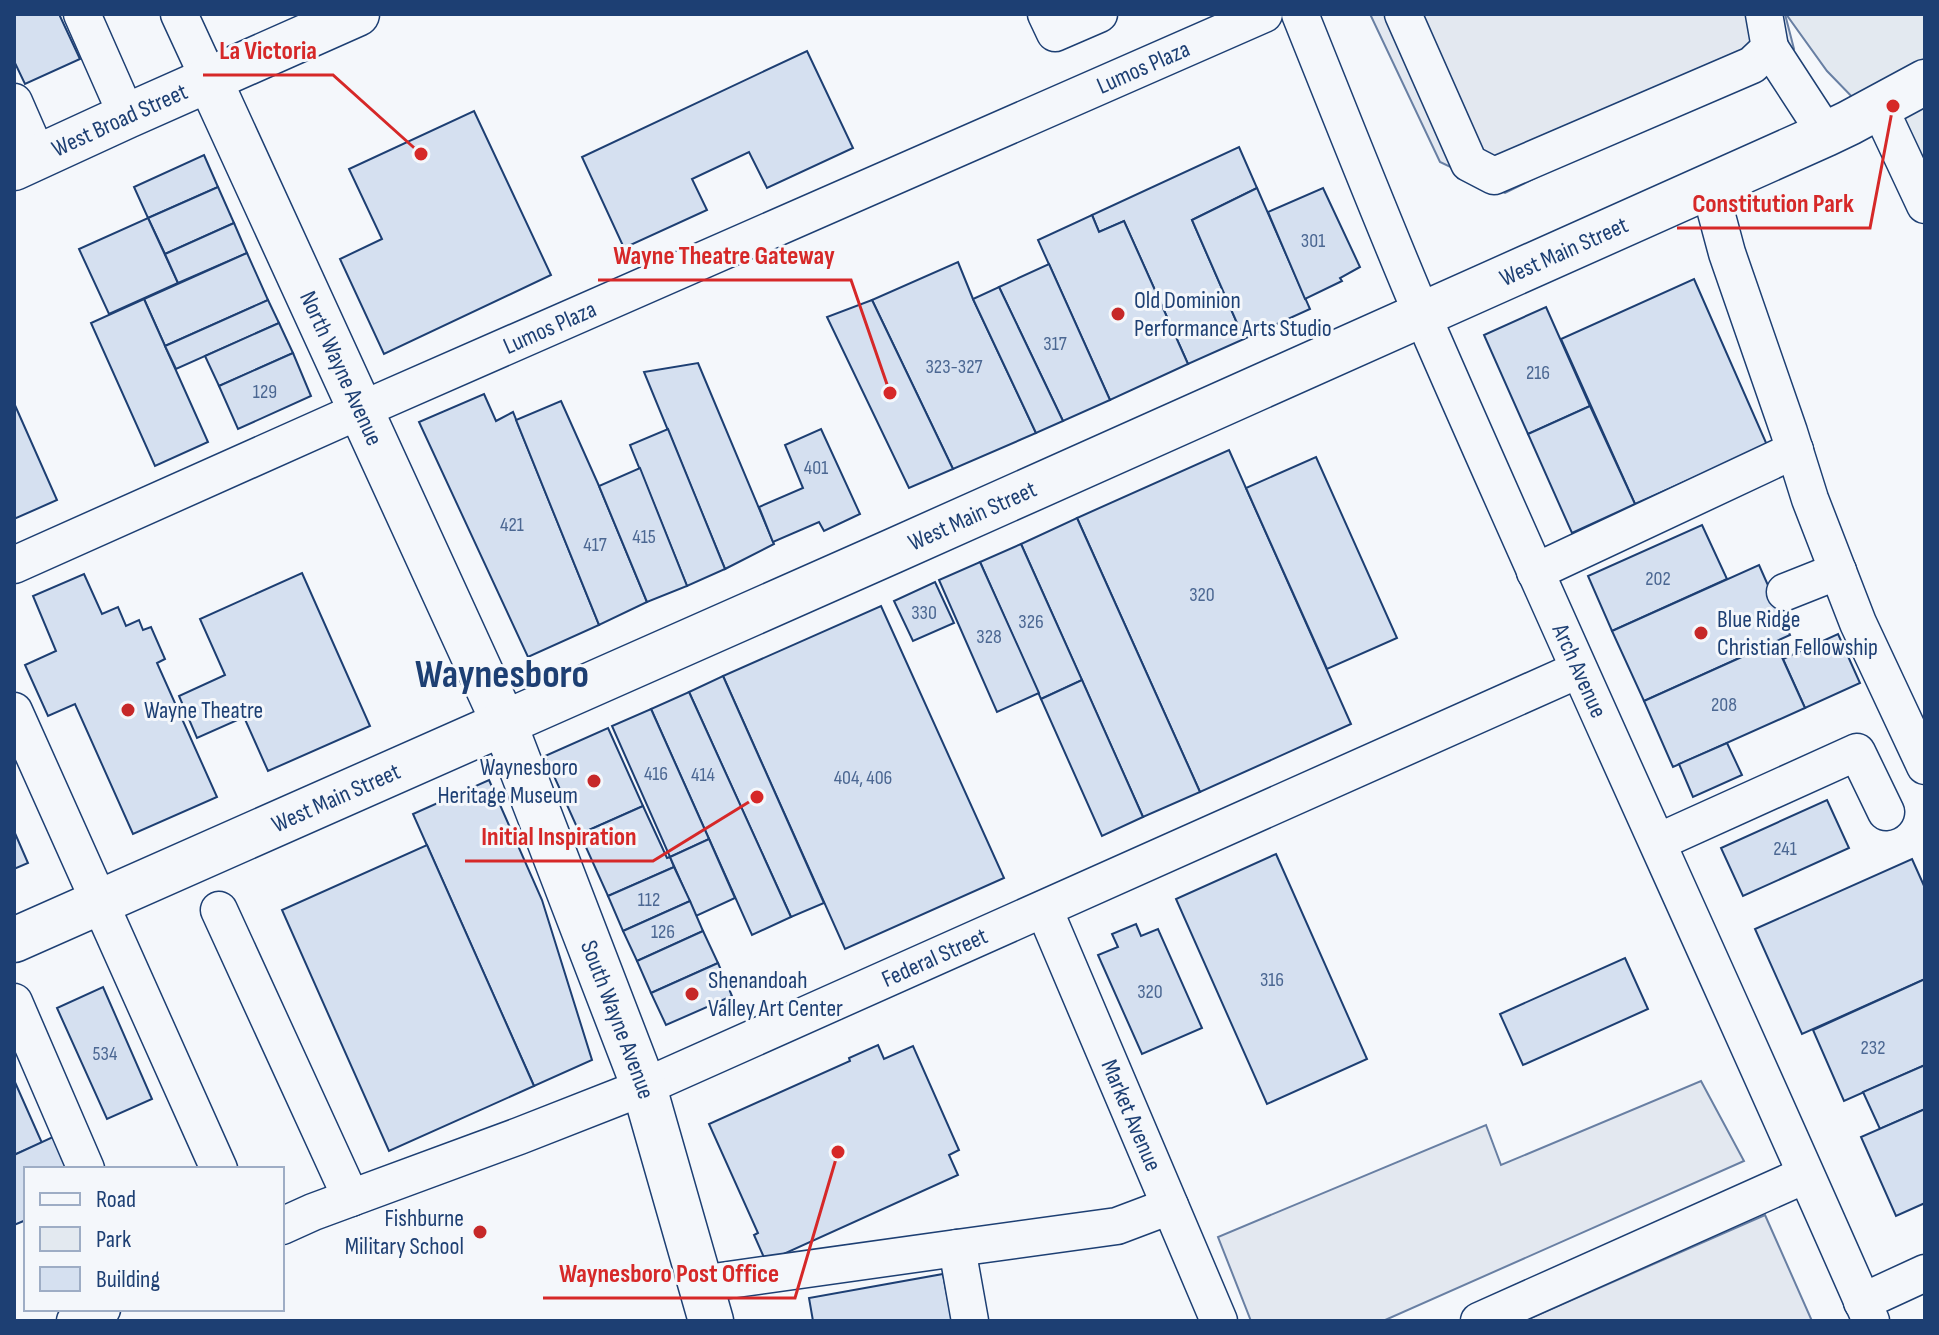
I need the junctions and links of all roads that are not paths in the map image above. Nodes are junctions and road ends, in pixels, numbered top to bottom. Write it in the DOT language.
graph roads {
  1 [pos="82,14"];
  2 [pos="179,14"];
  3 [pos="357,14"];
  4 [pos="1046,14"];
  5 [pos="1099,14"];
  6 [pos="1264,14"];
  7 [pos="1300,14"];
  8 [pos="1403,14"];
  9 [pos="1767,31"];
  10 [pos="209,79"];
  11 [pos="1925,82"];
  12 [pos="14,102"];
  13 [pos="1879,107"];
  14 [pos="127,116"];
  15 [pos="1826,134"];
  16 [pos="26,163"];
  17 [pos="1709,186"];
  18 [pos="1925,205"];
  19 [pos="1422,315"];
  20 [pos="361,410"];
  21 [pos="1795,450"];
  22 [pos="14,565"];
  23 [pos="1838,571"];
  24 [pos="1535,572"];
  25 [pos="1785,592"];
  26 [pos="1578,670"];
  27 [pos="14,711"];
  28 [pos="504,723"];
  29 [pos="1925,766"];
  30 [pos="1886,812"];
  31 [pos="1658,842"];
  32 [pos="99,901"];
  33 [pos="1044,909"];
  34 [pos="219,910"];
  35 [pos="14,940"];
  36 [pos="14,1002"];
  37 [pos="644,1087"];
  38 [pos="85,1167"];
  39 [pos="218,1167"];
  40 [pos="1805,1175"];
  41 [pos="351,1198"];
  42 [pos="1170,1206"];
  43 [pos="284,1225"];
  44 [pos="957,1248"];
  45 [pos="1925,1273"];
  46 [pos="706,1302"];
  47 [pos="98,1311"];
  48 [pos="1866,1311"];
  49 [pos="75,1321"];
  50 [pos="970,1321"];
  51 [pos="1218,1321"];
  52 [pos="1479,1321"];
  1 -- 14 [label="street"];
  2 -- 10 [label="street, North Wayne Avenue"];
  3 -- 10 [label="main road, West Broad Street"];
  4 -- 5 [label="street"];
  6 -- 20 [label="street, Lumos Plaza"];
  7 -- 19 [label="street, Arch Avenue"];
  8 -- 9 [label="street"];
  9 -- 15 [label="street"];
  10 -- 14 [label="main road, West Broad Street"];
  10 -- 20 [label="main road, North Wayne Avenue"];
  11 -- 13 [label="main road, West Main Street"];
  12 -- 16 [label="street"];
  13 -- 15 [label="main road, West Main Street"];
  13 -- 18 [label="street"];
  14 -- 16 [label="main road, West Broad Street"];
  15 -- 17 [label="main road, West Main Street"];
  17 -- 19 [label="main road, West Main Street"];
  17 -- 21 [label="street"];
  19 -- 24 [label="street, Arch Avenue"];
  19 -- 28 [label="main road, West Main Street"];
  20 -- 22 [label="street, Lumos Plaza"];
  20 -- 28 [label="main road, North Wayne Avenue"];
  21 -- 23 [label="street"];
  21 -- 24 [label="street"];
  23 -- 25 [label="street"];
  23 -- 29 [label="street"];
  24 -- 26 [label="street, Arch Avenue"];
  26 -- 31 [label="street, Arch Avenue"];
  26 -- 33 [label="street, Federal Street"];
  27 -- 32 [label="street"];
  28 -- 32 [label="main road, West Main Street"];
  28 -- 37 [label="main road, South Wayne Avenue"];
  30 -- 31 [label="street"];
  31 -- 40 [label="street, Arch Avenue"];
  32 -- 35 [label="main road, West Main Street"];
  32 -- 39 [label="street"];
  33 -- 37 [label="street, Federal Street"];
  33 -- 42 [label="street, Market Avenue"];
  34 -- 41 [label="street"];
  36 -- 38 [label="street"];
  37 -- 41 [label="street, Federal Street"];
  37 -- 46 [label="main road, South Wayne Avenue"];
  40 -- 48 [label="street, Arch Avenue"];
  40 -- 52 [label="street"];
  41 -- 43 [label="street, Federal Street"];
  42 -- 44 [label="street"];
  42 -- 51 [label="street, Market Avenue"];
  44 -- 46 [label="street"];
  44 -- 50 [label="street"];
  45 -- 48 [label="street"];
  47 -- 49 [label="street"];
}
